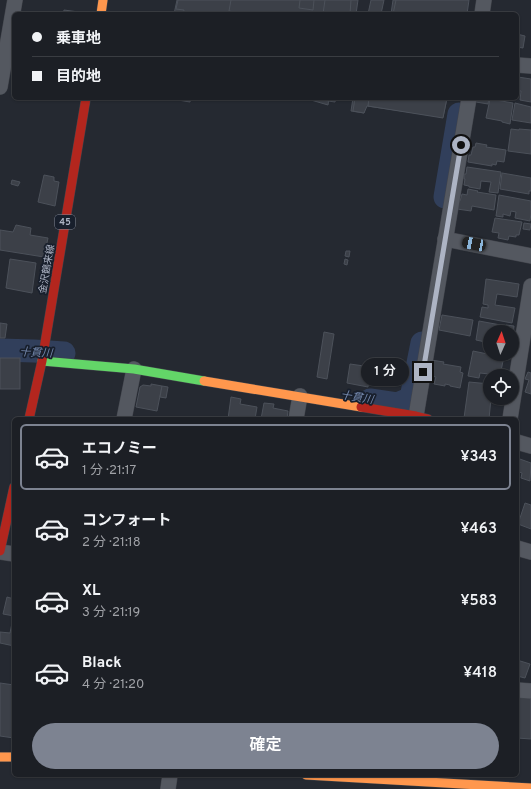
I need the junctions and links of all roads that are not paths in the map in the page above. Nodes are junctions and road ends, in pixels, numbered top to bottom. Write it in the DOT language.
graph roads {
  1 [pos="15,0"];
  2 [pos="103,0"];
  3 [pos="484,0"];
  4 [pos="101,12"];
  5 [pos="482,12"];
  6 [pos="6,14"];
  7 [pos="519,64"];
  8 [pos="531,66"];
  9 [pos="0,87"];
  10 [pos="86,100"];
  11 [pos="469,100"];
  12 [pos="446,239"];
  13 [pos="531,256"];
  14 [pos="531,286"];
  15 [pos="526,346"];
  16 [pos="43,354"];
  17 [pos="134,369"];
  18 [pos="300,396"];
  19 [pos="29,417"];
  20 [pos="124,417"];
  21 [pos="296,417"];
  22 [pos="416,417"];
  23 [pos="422,417"];
  24 [pos="510,417"];
  25 [pos="519,443"];
  26 [pos="531,446"];
  27 [pos="12,496"];
  28 [pos="519,549"];
  29 [pos="0,551"];
  30 [pos="531,552"];
  31 [pos="12,554"];
  32 [pos="519,690"];
  33 [pos="531,690"];
  34 [pos="0,757"];
  35 [pos="12,757"];
  36 [pos="170,777"];
  37 [pos="332,777"];
  38 [pos="384,781"];
  39 [pos="531,788"];
  40 [pos="168,789"];
  1 -- 6 [label="street"];
  2 -- 4 [label="street"];
  3 -- 5 [label="street"];
  6 -- 9 [label="street"];
  7 -- 8 [label="street"];
  10 -- 16 [label="street, 金沢鶴来線 / 45"];
  11 -- 12 [label="street"];
  12 -- 13 [label="street"];
  12 -- 23 [label="street"];
  14 -- 15 [label="street"];
  15 -- 24 [label="street"];
  16 -- 17 [label="street"];
  16 -- 19 [label="street, 金沢鶴来線 / 45"];
  17 -- 18 [label="street"];
  17 -- 20 [label="street"];
  18 -- 21 [label="street"];
  18 -- 22 [label="street"];
  25 -- 26 [label="street"];
  27 -- 29 [label="street"];
  28 -- 30 [label="street"];
  29 -- 31 [label="street"];
  32 -- 33 [label="street"];
  34 -- 35 [label="street"];
  36 -- 40 [label="street"];
  37 -- 38 [label="street"];
  38 -- 39 [label="street"];
}
